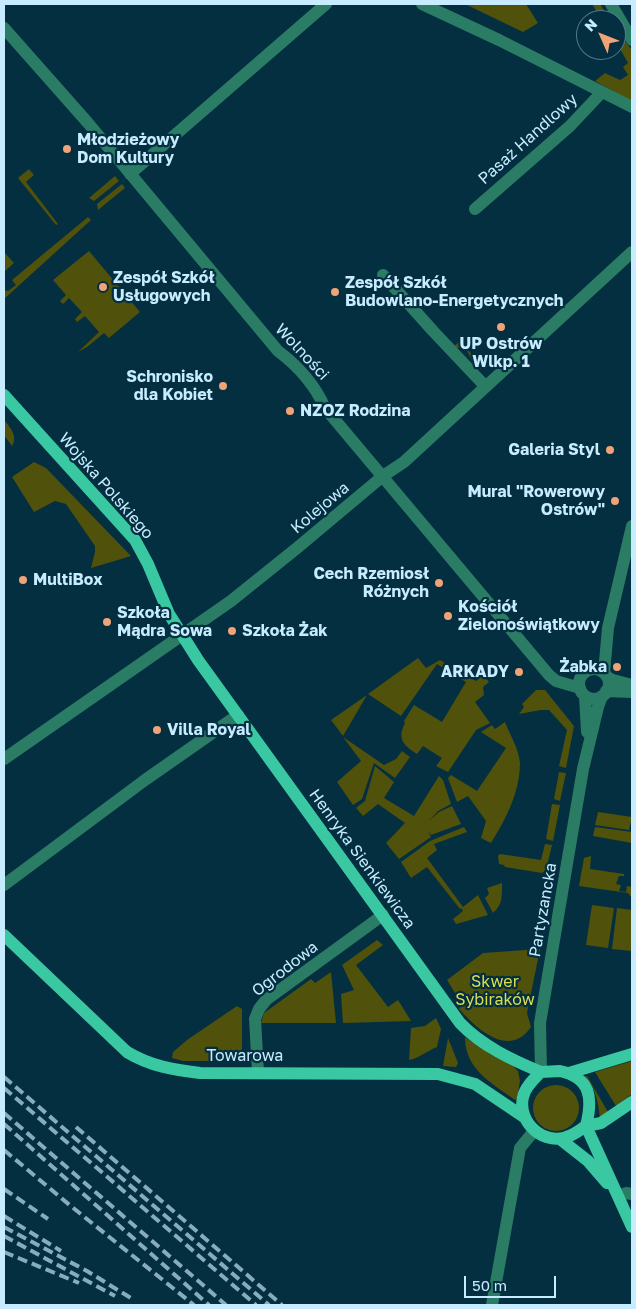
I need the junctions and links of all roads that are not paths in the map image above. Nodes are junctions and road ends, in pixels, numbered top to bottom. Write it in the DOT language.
graph roads {
  1 [pos="422,4"];
  2 [pos="611,4"];
  3 [pos="324,5"];
  4 [pos="4,28"];
  5 [pos="632,40"];
  6 [pos="602,92"];
  7 [pos="632,107"];
  8 [pos="130,174"];
  9 [pos="475,209"];
  10 [pos="632,252"];
  11 [pos="383,275"];
  12 [pos="485,386"];
  13 [pos="4,395"];
  14 [pos="384,476"];
  15 [pos="632,526"];
  16 [pos="608,628"];
  17 [pos="182,635"];
  18 [pos="590,670"];
  19 [pos="605,675"];
  20 [pos="632,685"];
  21 [pos="582,692"];
  22 [pos="632,692"];
  23 [pos="604,693"];
  24 [pos="238,716"];
  25 [pos="586,755"];
  26 [pos="4,759"];
  27 [pos="4,885"];
  28 [pos="383,915"];
  29 [pos="4,935"];
  30 [pos="632,1054"];
  31 [pos="258,1072"];
  32 [pos="541,1072"];
  33 [pos="569,1073"];
  34 [pos="632,1102"];
  35 [pos="524,1117"];
  36 [pos="586,1126"];
  37 [pos="534,1130"];
  38 [pos="560,1138"];
  39 [pos="632,1194"];
  40 [pos="621,1201"];
  41 [pos="632,1227"];
  42 [pos="492,1305"];
  1 -- 6 [label="street"];
  2 -- 5 [label="street"];
  3 -- 8 [label="street"];
  4 -- 8 [label="street, Wolności"];
  6 -- 7 [label="street"];
  6 -- 9 [label="street, Pasaż Handlowy"];
  8 -- 14 [label="street, Wolności"];
  10 -- 12 [label="street, Kolejowa"];
  11 -- 12 [label="street"];
  12 -- 14 [label="street, Kolejowa"];
  13 -- 17 [label="main road, Wojska Polskiego"];
  14 -- 17 [label="street, Kolejowa"];
  14 -- 21 [label="street, Wolności"];
  15 -- 16 [label="street"];
  16 -- 18 [label="street"];
  16 -- 19 [label="street"];
  17 -- 24 [label="main road, Henryka Sienkiewicza"];
  17 -- 26 [label="street, Kolejowa"];
  18 -- 19 [label="street"];
  18 -- 21 [label="street"];
  19 -- 20 [label="street"];
  19 -- 23 [label="street"];
  21 -- 23 [label="street"];
  21 -- 25 [label="street, Partyzancka"];
  22 -- 23 [label="street"];
  23 -- 25 [label="street, Partyzancka"];
  24 -- 27 [label="street"];
  24 -- 28 [label="main road, Henryka Sienkiewicza"];
  25 -- 32 [label="street, Partyzancka"];
  28 -- 31 [label="street, Ogrodowa"];
  28 -- 32 [label="main road, Henryka Sienkiewicza"];
  29 -- 31 [label="main road, Towarowa"];
  30 -- 33 [label="main road"];
  31 -- 35 [label="main road, Towarowa"];
  32 -- 33 [label="main road"];
  32 -- 35 [label="main road"];
  33 -- 36 [label="main road"];
  34 -- 36 [label="main road"];
  35 -- 37 [label="main road"];
  36 -- 38 [label="main road"];
  36 -- 40 [label="main road"];
  37 -- 38 [label="main road"];
  37 -- 42 [label="street"];
  38 -- 40 [label="main road"];
  39 -- 40 [label="street"];
  40 -- 41 [label="main road"];
}
